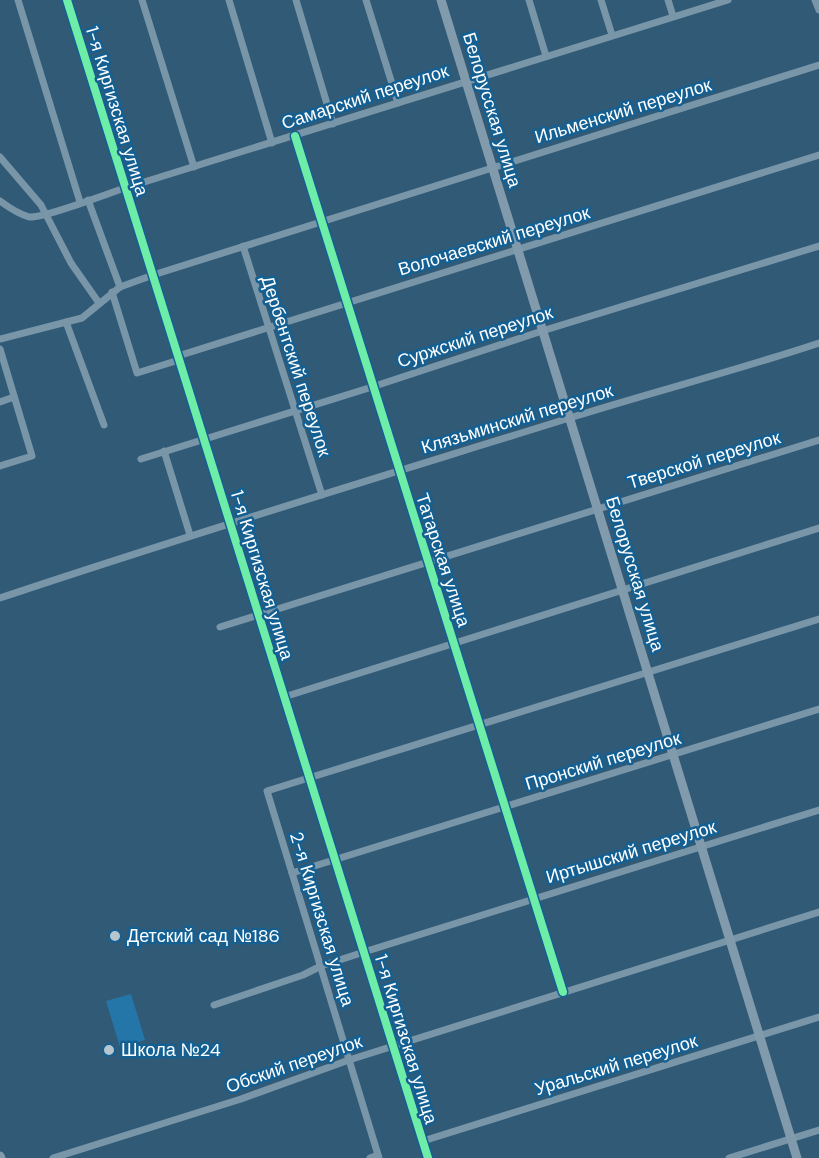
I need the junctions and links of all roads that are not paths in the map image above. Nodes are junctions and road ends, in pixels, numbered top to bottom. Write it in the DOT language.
graph roads {
  1 [pos="18,0"];
  2 [pos="67,0"];
  3 [pos="142,0"];
  4 [pos="229,0"];
  5 [pos="296,0"];
  6 [pos="366,0"];
  7 [pos="441,0"];
  8 [pos="529,0"];
  9 [pos="601,0"];
  10 [pos="668,0"];
  11 [pos="728,0"];
  12 [pos="815,0"];
  13 [pos="819,10"];
  14 [pos="673,16"];
  15 [pos="612,35"];
  16 [pos="546,56"];
  17 [pos="819,66"];
  18 [pos="466,81"];
  19 [pos="398,103"];
  20 [pos="333,124"];
  21 [pos="295,136"];
  22 [pos="272,143"];
  23 [pos="819,155"];
  24 [pos="0,157"];
  25 [pos="194,166"];
  26 [pos="492,168"];
  27 [pos="126,188"];
  28 [pos="0,201"];
  29 [pos="84,201"];
  30 [pos="47,215"];
  31 [pos="321,220"];
  32 [pos="243,246"];
  33 [pos="819,246"];
  34 [pos="518,250"];
  35 [pos="153,274"];
  36 [pos="120,287"];
  37 [pos="112,292"];
  38 [pos="99,303"];
  39 [pos="347,303"];
  40 [pos="66,322"];
  41 [pos="268,328"];
  42 [pos="543,331"];
  43 [pos="0,339"];
  44 [pos="819,344"];
  45 [pos="0,349"];
  46 [pos="179,358"];
  47 [pos="372,387"];
  48 [pos="14,397"];
  49 [pos="0,402"];
  50 [pos="294,411"];
  51 [pos="569,418"];
  52 [pos="104,425"];
  53 [pos="204,438"];
  54 [pos="819,440"];
  55 [pos="165,451"];
  56 [pos="141,459"];
  57 [pos="0,466"];
  58 [pos="399,471"];
  59 [pos="321,495"];
  60 [pos="597,509"];
  61 [pos="230,524"];
  62 [pos="819,528"];
  63 [pos="190,535"];
  64 [pos="428,561"];
  65 [pos="622,590"];
  66 [pos="0,598"];
  67 [pos="258,614"];
  68 [pos="819,619"];
  69 [pos="220,627"];
  70 [pos="454,644"];
  71 [pos="648,673"];
  72 [pos="284,698"];
  73 [pos="819,709"];
  74 [pos="479,724"];
  75 [pos="673,754"];
  76 [pos="309,777"];
  77 [pos="505,806"];
  78 [pos="819,810"];
  79 [pos="701,846"];
  80 [pos="335,860"];
  81 [pos="292,873"];
  82 [pos="534,898"];
  83 [pos="819,912"];
  84 [pos="730,940"];
  85 [pos="364,952"];
  86 [pos="321,966"];
  87 [pos="563,992"];
  88 [pos="214,1005"];
  89 [pos="819,1017"];
  90 [pos="760,1036"];
  91 [pos="393,1047"];
  92 [pos="350,1060"];
  93 [pos="819,1130"];
  94 [pos="791,1139"];
  95 [pos="423,1141"];
  96 [pos="379,1157"];
  97 [pos="53,1158"];
  98 [pos="370,1158"];
  99 [pos="428,1158"];
  100 [pos="729,1158"];
  101 [pos="797,1158"];
  1 -- 29 [label="street"];
  2 -- 27 [label="street, 1-я Киргизская улица"];
  3 -- 25 [label="street"];
  4 -- 22 [label="street"];
  5 -- 20 [label="street"];
  6 -- 19 [label="street"];
  7 -- 18 [label="main road, Белорусская улица"];
  8 -- 16 [label="street"];
  9 -- 15 [label="street"];
  10 -- 14 [label="street"];
  11 -- 14 [label="street, Самарский переулок"];
  12 -- 13 [label="street"];
  14 -- 15 [label="street, Самарский переулок"];
  15 -- 16 [label="street, Самарский переулок"];
  16 -- 18 [label="street, Самарский переулок"];
  17 -- 26 [label="street, Ильменский переулок"];
  18 -- 19 [label="street, Самарский переулок"];
  18 -- 26 [label="main road, Белорусская улица"];
  19 -- 20 [label="street, Самарский переулок"];
  20 -- 21 [label="street, Самарский переулок"];
  21 -- 22 [label="street, Самарский переулок"];
  21 -- 31 [label="street, Татарская улица"];
  22 -- 25 [label="street, Самарский переулок"];
  23 -- 34 [label="street, Волочаевский переулок"];
  24 -- 30 [label="street"];
  25 -- 27 [label="street, Самарский переулок"];
  26 -- 31 [label="street, Ильменский переулок"];
  26 -- 34 [label="main road, Белорусская улица"];
  27 -- 29 [label="street, Самарский переулок"];
  27 -- 35 [label="street, 1-я Киргизская улица"];
  28 -- 30 [label="street"];
  29 -- 30 [label="street, Самарский переулок"];
  29 -- 36 [label="street"];
  30 -- 38 [label="street"];
  31 -- 32 [label="street, Ильменский переулок"];
  31 -- 39 [label="street, Татарская улица"];
  32 -- 35 [label="street, Ильменский переулок"];
  32 -- 41 [label="street, Дербентский переулок"];
  33 -- 42 [label="street, Суржский переулок"];
  34 -- 39 [label="street, Волочаевский переулок"];
  34 -- 42 [label="main road, Белорусская улица"];
  35 -- 36 [label="street, Ильменский переулок"];
  35 -- 46 [label="street, 1-я Киргизская улица"];
  36 -- 37 [label="street, Ильменский переулок"];
  37 -- 38 [label="street, Ильменский переулок"];
  37 -- 46 [label="street, Волочаевский переулок"];
  38 -- 40 [label="street, Ильменский переулок"];
  39 -- 41 [label="street, Волочаевский переулок"];
  39 -- 47 [label="street, Татарская улица"];
  40 -- 43 [label="street, Ильменский переулок"];
  40 -- 52 [label="street"];
  41 -- 46 [label="street, Волочаевский переулок"];
  41 -- 50 [label="street, Дербентский переулок"];
  42 -- 47 [label="street, Суржский переулок"];
  42 -- 51 [label="main road, Белорусская улица"];
  44 -- 51 [label="street, Клязьминский переулок"];
  45 -- 48 [label="street"];
  46 -- 53 [label="street, 1-я Киргизская улица"];
  47 -- 50 [label="street, Суржский переулок"];
  47 -- 58 [label="street, Татарская улица"];
  48 -- 49 [label="street"];
  48 -- 57 [label="street"];
  50 -- 53 [label="street, Суржский переулок"];
  50 -- 59 [label="street, Дербентский переулок"];
  51 -- 58 [label="street, Клязьминский переулок"];
  51 -- 60 [label="main road, Белорусская улица"];
  53 -- 55 [label="street, Суржский переулок"];
  53 -- 61 [label="street, 1-я Киргизская улица"];
  54 -- 60 [label="street, Тверской переулок"];
  55 -- 56 [label="street, Суржский переулок"];
  55 -- 63 [label="street"];
  58 -- 59 [label="street, Клязьминский переулок"];
  58 -- 64 [label="street, Татарская улица"];
  59 -- 61 [label="street, Клязьминский переулок"];
  60 -- 64 [label="street, Тверской переулок"];
  60 -- 65 [label="main road, Белорусская улица"];
  61 -- 63 [label="street, Клязьминский переулок"];
  61 -- 67 [label="street, 1-я Киргизская улица"];
  62 -- 65 [label="street"];
  63 -- 66 [label="street, Клязьминский переулок"];
  64 -- 67 [label="street, Тверской переулок"];
  64 -- 70 [label="street, Татарская улица"];
  65 -- 70 [label="street"];
  65 -- 71 [label="main road, Белорусская улица"];
  67 -- 69 [label="street, Тверской переулок"];
  67 -- 72 [label="street, 1-я Киргизская улица"];
  68 -- 71 [label="street"];
  70 -- 72 [label="street"];
  70 -- 74 [label="street, Татарская улица"];
  71 -- 74 [label="street"];
  71 -- 75 [label="main road, Белорусская улица"];
  72 -- 76 [label="street, 1-я Киргизская улица"];
  73 -- 75 [label="street, Пронский переулок"];
  74 -- 76 [label="street"];
  74 -- 77 [label="street, Татарская улица"];
  75 -- 77 [label="street, Пронский переулок"];
  75 -- 79 [label="main road, Белорусская улица"];
  76 -- 80 [label="street, 1-я Киргизская улица"];
  76 -- 81 [label="street, 2-я Киргизская улица"];
  77 -- 80 [label="street, Пронский переулок"];
  77 -- 82 [label="street, Татарская улица"];
  78 -- 79 [label="street, Иртышский переулок"];
  79 -- 82 [label="street, Иртышский переулок"];
  79 -- 84 [label="main road, Белорусская улица"];
  80 -- 81 [label="street, Пронский переулок"];
  80 -- 85 [label="street, 1-я Киргизская улица"];
  81 -- 86 [label="street, 2-я Киргизская улица"];
  82 -- 85 [label="street, Иртышский переулок"];
  82 -- 87 [label="street, Татарская улица"];
  83 -- 84 [label="street, Обский переулок"];
  84 -- 87 [label="street, Обский переулок"];
  84 -- 90 [label="main road, Белорусская улица"];
  85 -- 86 [label="street, Иртышский переулок"];
  85 -- 91 [label="street, 1-я Киргизская улица"];
  86 -- 88 [label="street, Иртышский переулок"];
  86 -- 92 [label="street, 2-я Киргизская улица"];
  87 -- 91 [label="street, Обский переулок"];
  89 -- 90 [label="street, Уральский переулок"];
  90 -- 94 [label="main road, Белорусская улица"];
  90 -- 95 [label="street, Уральский переулок"];
  91 -- 92 [label="street, Обский переулок"];
  91 -- 95 [label="street, 1-я Киргизская улица"];
  92 -- 96 [label="street, 2-я Киргизская улица"];
  92 -- 97 [label="street, Обский переулок"];
  93 -- 94 [label="street"];
  94 -- 100 [label="street"];
  94 -- 101 [label="main road, Белорусская улица"];
  95 -- 99 [label="street, 1-я Киргизская улица"];
  96 -- 98 [label="street"];
}
